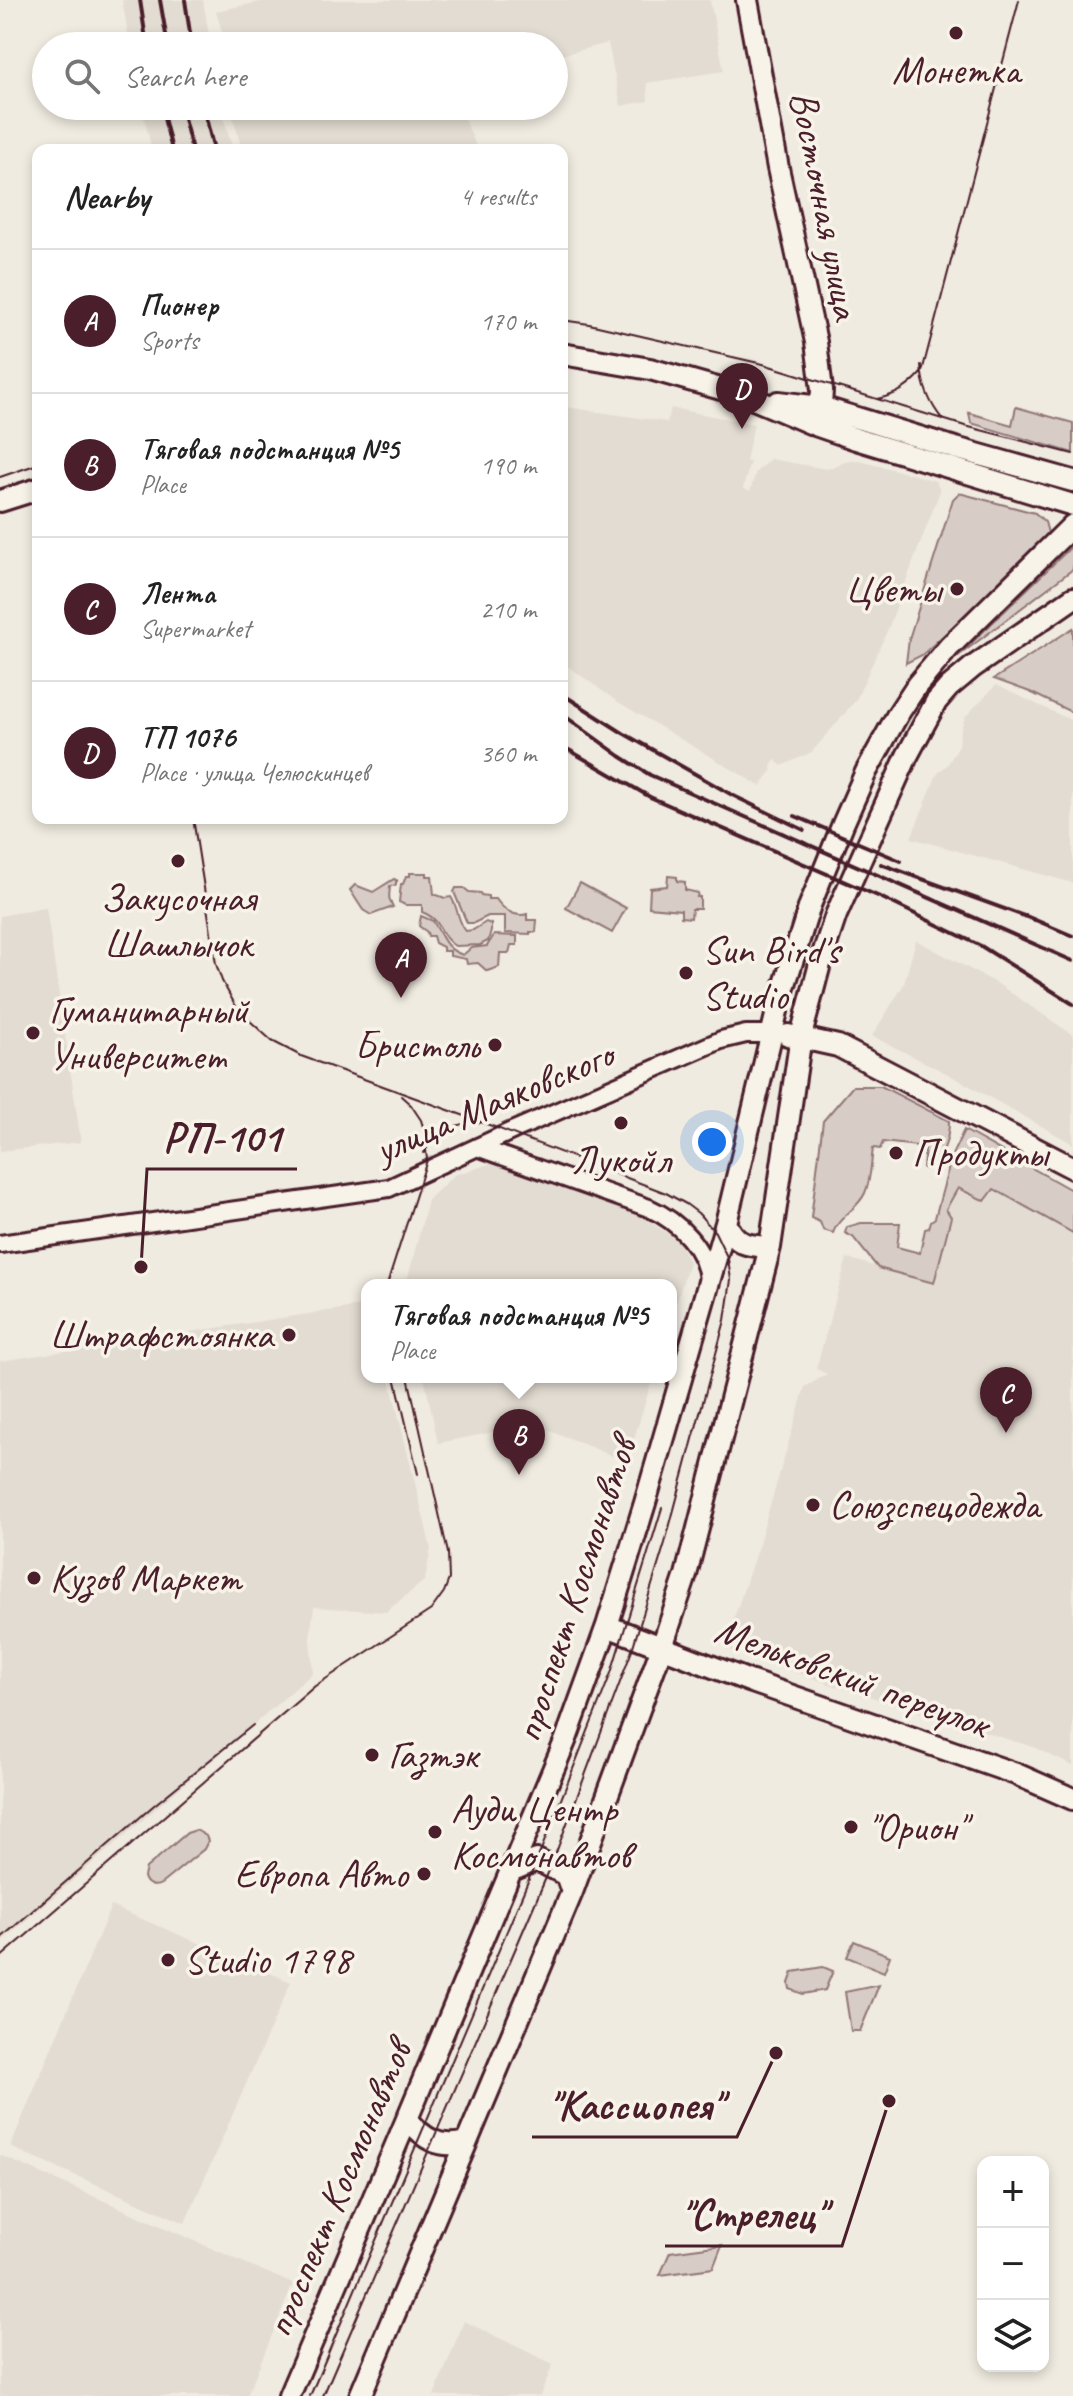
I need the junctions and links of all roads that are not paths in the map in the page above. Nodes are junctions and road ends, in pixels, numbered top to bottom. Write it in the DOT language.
graph roads {
  1 [pos="747,0"];
  2 [pos="568,355"];
  3 [pos="818,416"];
  4 [pos="1073,481"];
  5 [pos="32,491"];
  6 [pos="0,501"];
  7 [pos="1073,505"];
  8 [pos="1073,525"];
  9 [pos="1073,598"];
  10 [pos="771,1034"];
  11 [pos="801,1036"];
  12 [pos="477,1147"];
  13 [pos="1073,1168"];
  14 [pos="726,1223"];
  15 [pos="0,1244"];
  16 [pos="770,1247"];
  17 [pos="708,1283"];
  18 [pos="607,1626"];
  19 [pos="662,1647"];
  20 [pos="1073,1799"];
  21 [pos="510,1871"];
  22 [pos="572,1892"];
  23 [pos="407,2119"];
  24 [pos="466,2142"];
  25 [pos="289,2396"];
  26 [pos="360,2396"];
  1 -- 3 [label="main road, Восточная улица"];
  2 -- 3 [label="main road"];
  3 -- 4 [label="main road"];
  3 -- 7 [label="main road"];
  5 -- 6 [label="main road"];
  8 -- 10 [label="main road, проспект Космонавтов"];
  9 -- 11 [label="main road"];
  10 -- 11 [label="main road"];
  10 -- 12 [label="street, улица Маяковского"];
  10 -- 14 [label="main road, проспект Космонавтов"];
  11 -- 13 [label="main road"];
  11 -- 16 [label="main road"];
  12 -- 15 [label="street, улица Маяковского"];
  12 -- 17 [label="street"];
  14 -- 16 [label="main road"];
  14 -- 17 [label="main road, проспект Космонавтов"];
  16 -- 19 [label="main road"];
  17 -- 18 [label="main road, проспект Космонавтов"];
  18 -- 19 [label="main road, Мельковский переулок"];
  18 -- 21 [label="main road, проспект Космонавтов"];
  19 -- 20 [label="main road, Мельковский переулок"];
  19 -- 22 [label="main road"];
  21 -- 22 [label="main road"];
  21 -- 23 [label="main road, проспект Космонавтов"];
  22 -- 24 [label="main road"];
  23 -- 24 [label="main road"];
  23 -- 25 [label="main road, проспект Космонавтов"];
  24 -- 26 [label="main road"];
}
